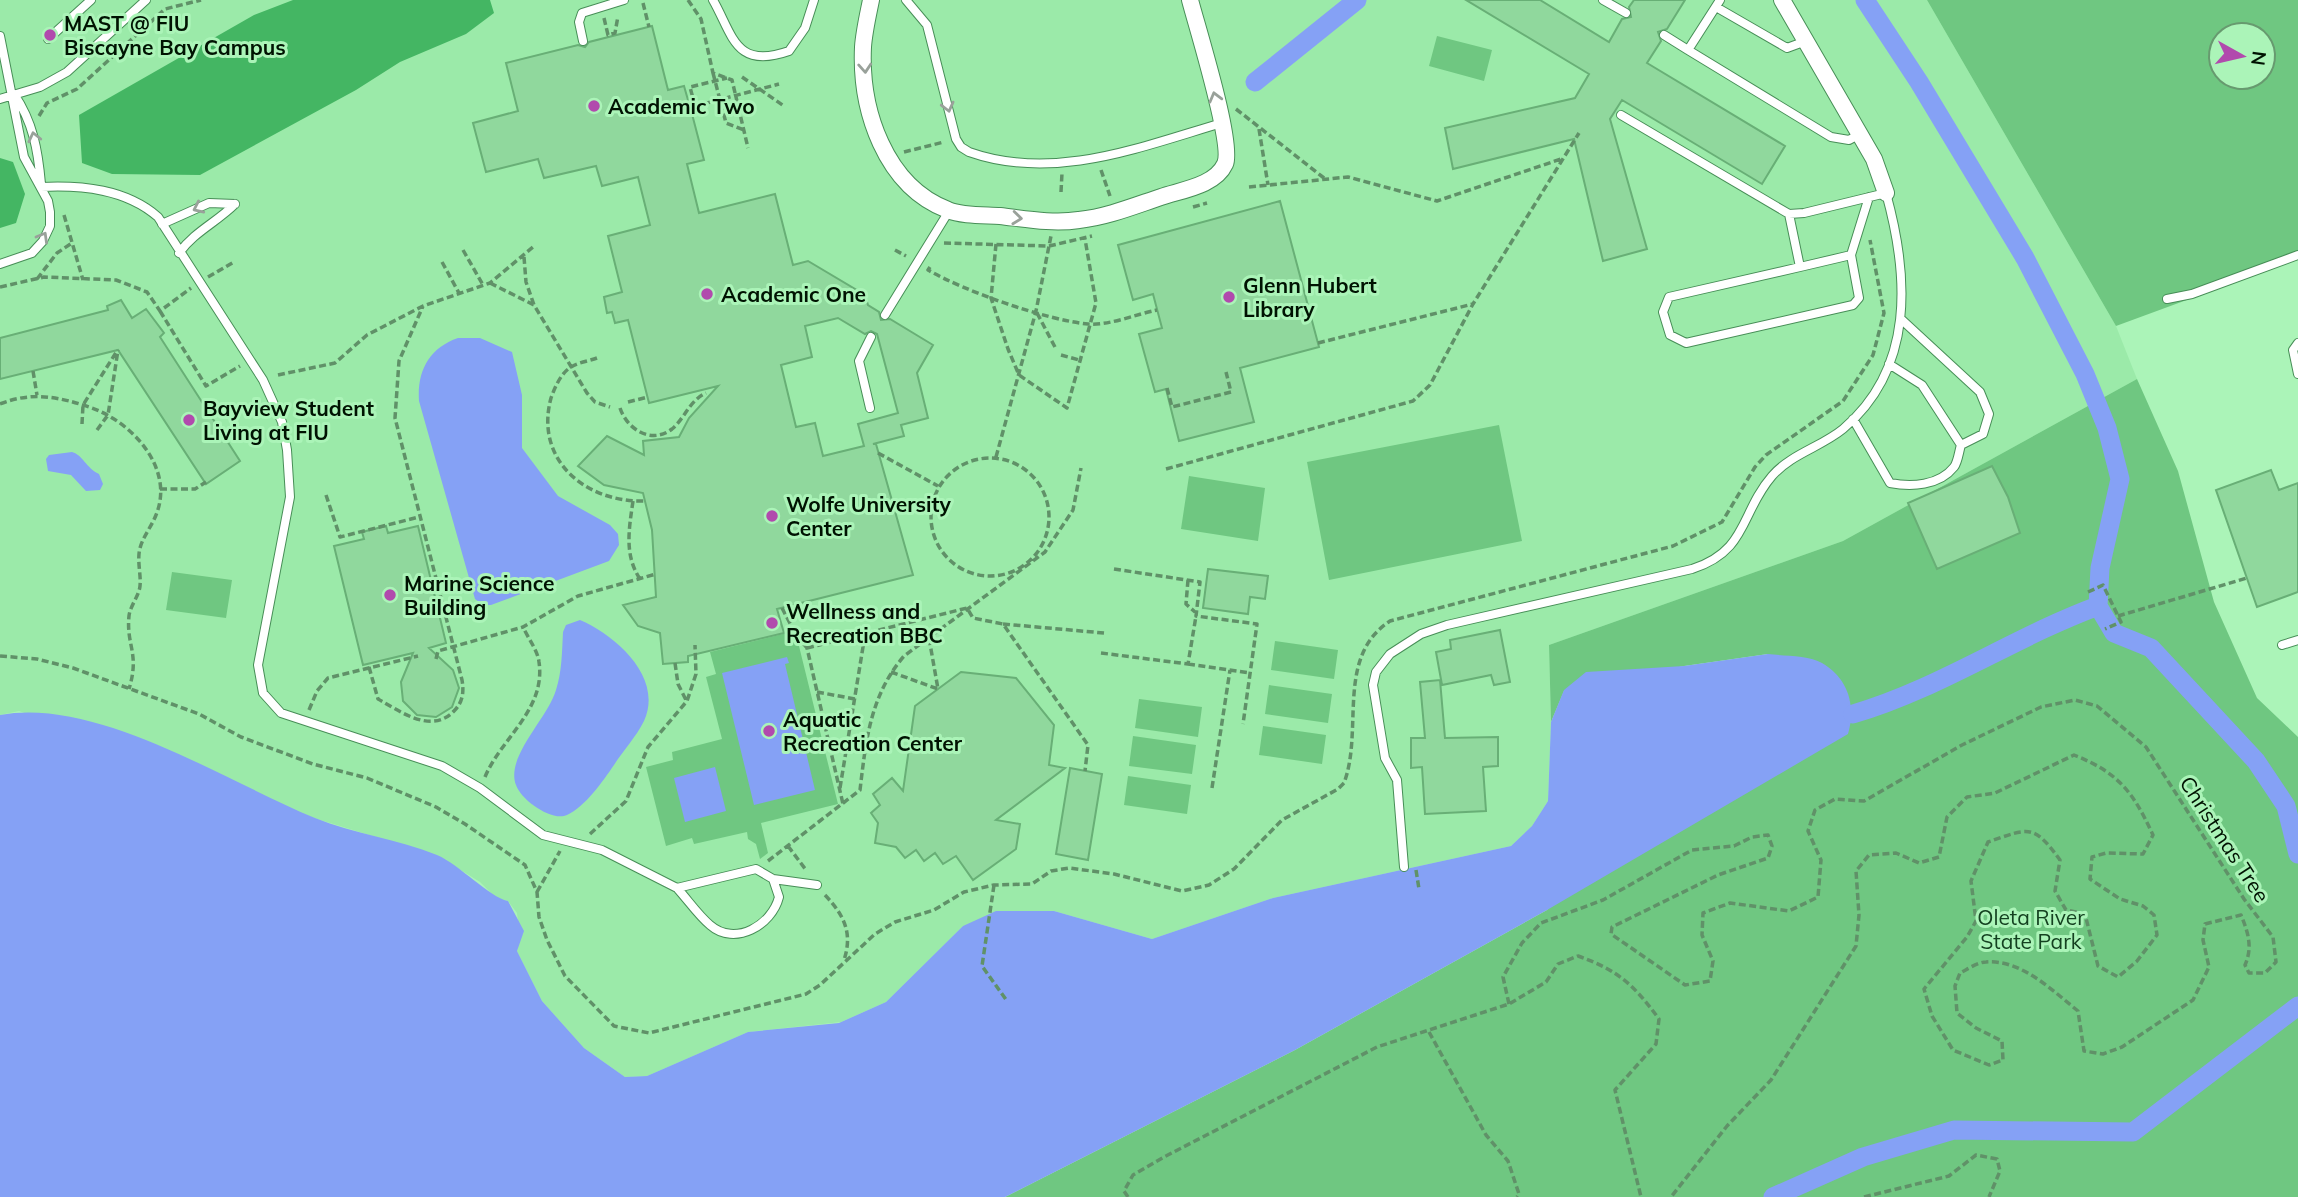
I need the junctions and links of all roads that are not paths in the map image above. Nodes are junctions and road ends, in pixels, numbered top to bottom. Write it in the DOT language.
graph roads {
  1 [pos="91,0"];
  2 [pos="146,0"];
  3 [pos="624,0"];
  4 [pos="713,0"];
  5 [pos="814,0"];
  6 [pos="871,0"];
  7 [pos="906,0"];
  8 [pos="1190,0"];
  9 [pos="1603,0"];
  10 [pos="1782,0"];
  11 [pos="83,3"];
  12 [pos="1718,3"];
  13 [pos="1626,13"];
  14 [pos="1664,35"];
  15 [pos="0,36"];
  16 [pos="48,39"];
  17 [pos="583,41"];
  18 [pos="1806,41"];
  19 [pos="1688,50"];
  20 [pos="13,93"];
  21 [pos="0,99"];
  22 [pos="1621,115"];
  23 [pos="1222,123"];
  24 [pos="1860,134"];
  25 [pos="41,187"];
  26 [pos="1886,193"];
  27 [pos="1869,197"];
  28 [pos="949,211"];
  29 [pos="1789,214"];
  30 [pos="162,224"];
  31 [pos="179,253"];
  32 [pos="1850,255"];
  33 [pos="2298,255"];
  34 [pos="0,264"];
  35 [pos="1800,267"];
  36 [pos="2167,299"];
  37 [pos="885,316"];
  38 [pos="1902,320"];
  39 [pos="871,337"];
  40 [pos="2298,343"];
  41 [pos="1889,364"];
  42 [pos="2298,374"];
  43 [pos="870,408"];
  44 [pos="1853,419"];
  45 [pos="1961,445"];
  46 [pos="2298,640"];
  47 [pos="2282,645"];
  48 [pos="1404,867"];
  49 [pos="773,879"];
  50 [pos="817,885"];
  51 [pos="677,888"];
  1 -- 11 [label="lane"];
  2 -- 20 [label="lane"];
  3 -- 17 [label="lane"];
  4 -- 5 [label="lane"];
  6 -- 28 [label="street, one-way"];
  7 -- 23 [label="lane, one-way"];
  23 -- 8 [label="street, one-way"];
  9 -- 13 [label="lane"];
  10 -- 18 [label="street"];
  11 -- 16 [label="lane"];
  12 -- 18 [label="lane"];
  12 -- 19 [label="lane"];
  14 -- 19 [label="lane"];
  15 -- 20 [label="lane"];
  18 -- 24 [label="street"];
  19 -- 24 [label="lane"];
  20 -- 21 [label="lane"];
  20 -- 25 [label="lane"];
  25 -- 20 [label="lane, one-way"];
  22 -- 29 [label="lane"];
  28 -- 23 [label="street, one-way"];
  24 -- 26 [label="street"];
  25 -- 30 [label="lane"];
  34 -- 25 [label="lane, one-way"];
  26 -- 27 [label="lane"];
  26 -- 38 [label="lane"];
  27 -- 29 [label="lane"];
  27 -- 32 [label="lane"];
  28 -- 37 [label="lane"];
  29 -- 35 [label="lane"];
  30 -- 31 [label="lane"];
  31 -- 30 [label="lane, one-way"];
  31 -- 51 [label="lane"];
  32 -- 35 [label="lane"];
  32 -- 35 [label="lane"];
  33 -- 36 [label="lane"];
  38 -- 41 [label="lane"];
  38 -- 45 [label="lane"];
  39 -- 43 [label="lane"];
  40 -- 42 [label="lane"];
  41 -- 44 [label="lane"];
  41 -- 45 [label="lane"];
  44 -- 45 [label="lane"];
  44 -- 48 [label="lane"];
  46 -- 47 [label="lane"];
  49 -- 50 [label="lane"];
  49 -- 51 [label="lane"];
  49 -- 51 [label="lane"];
}
